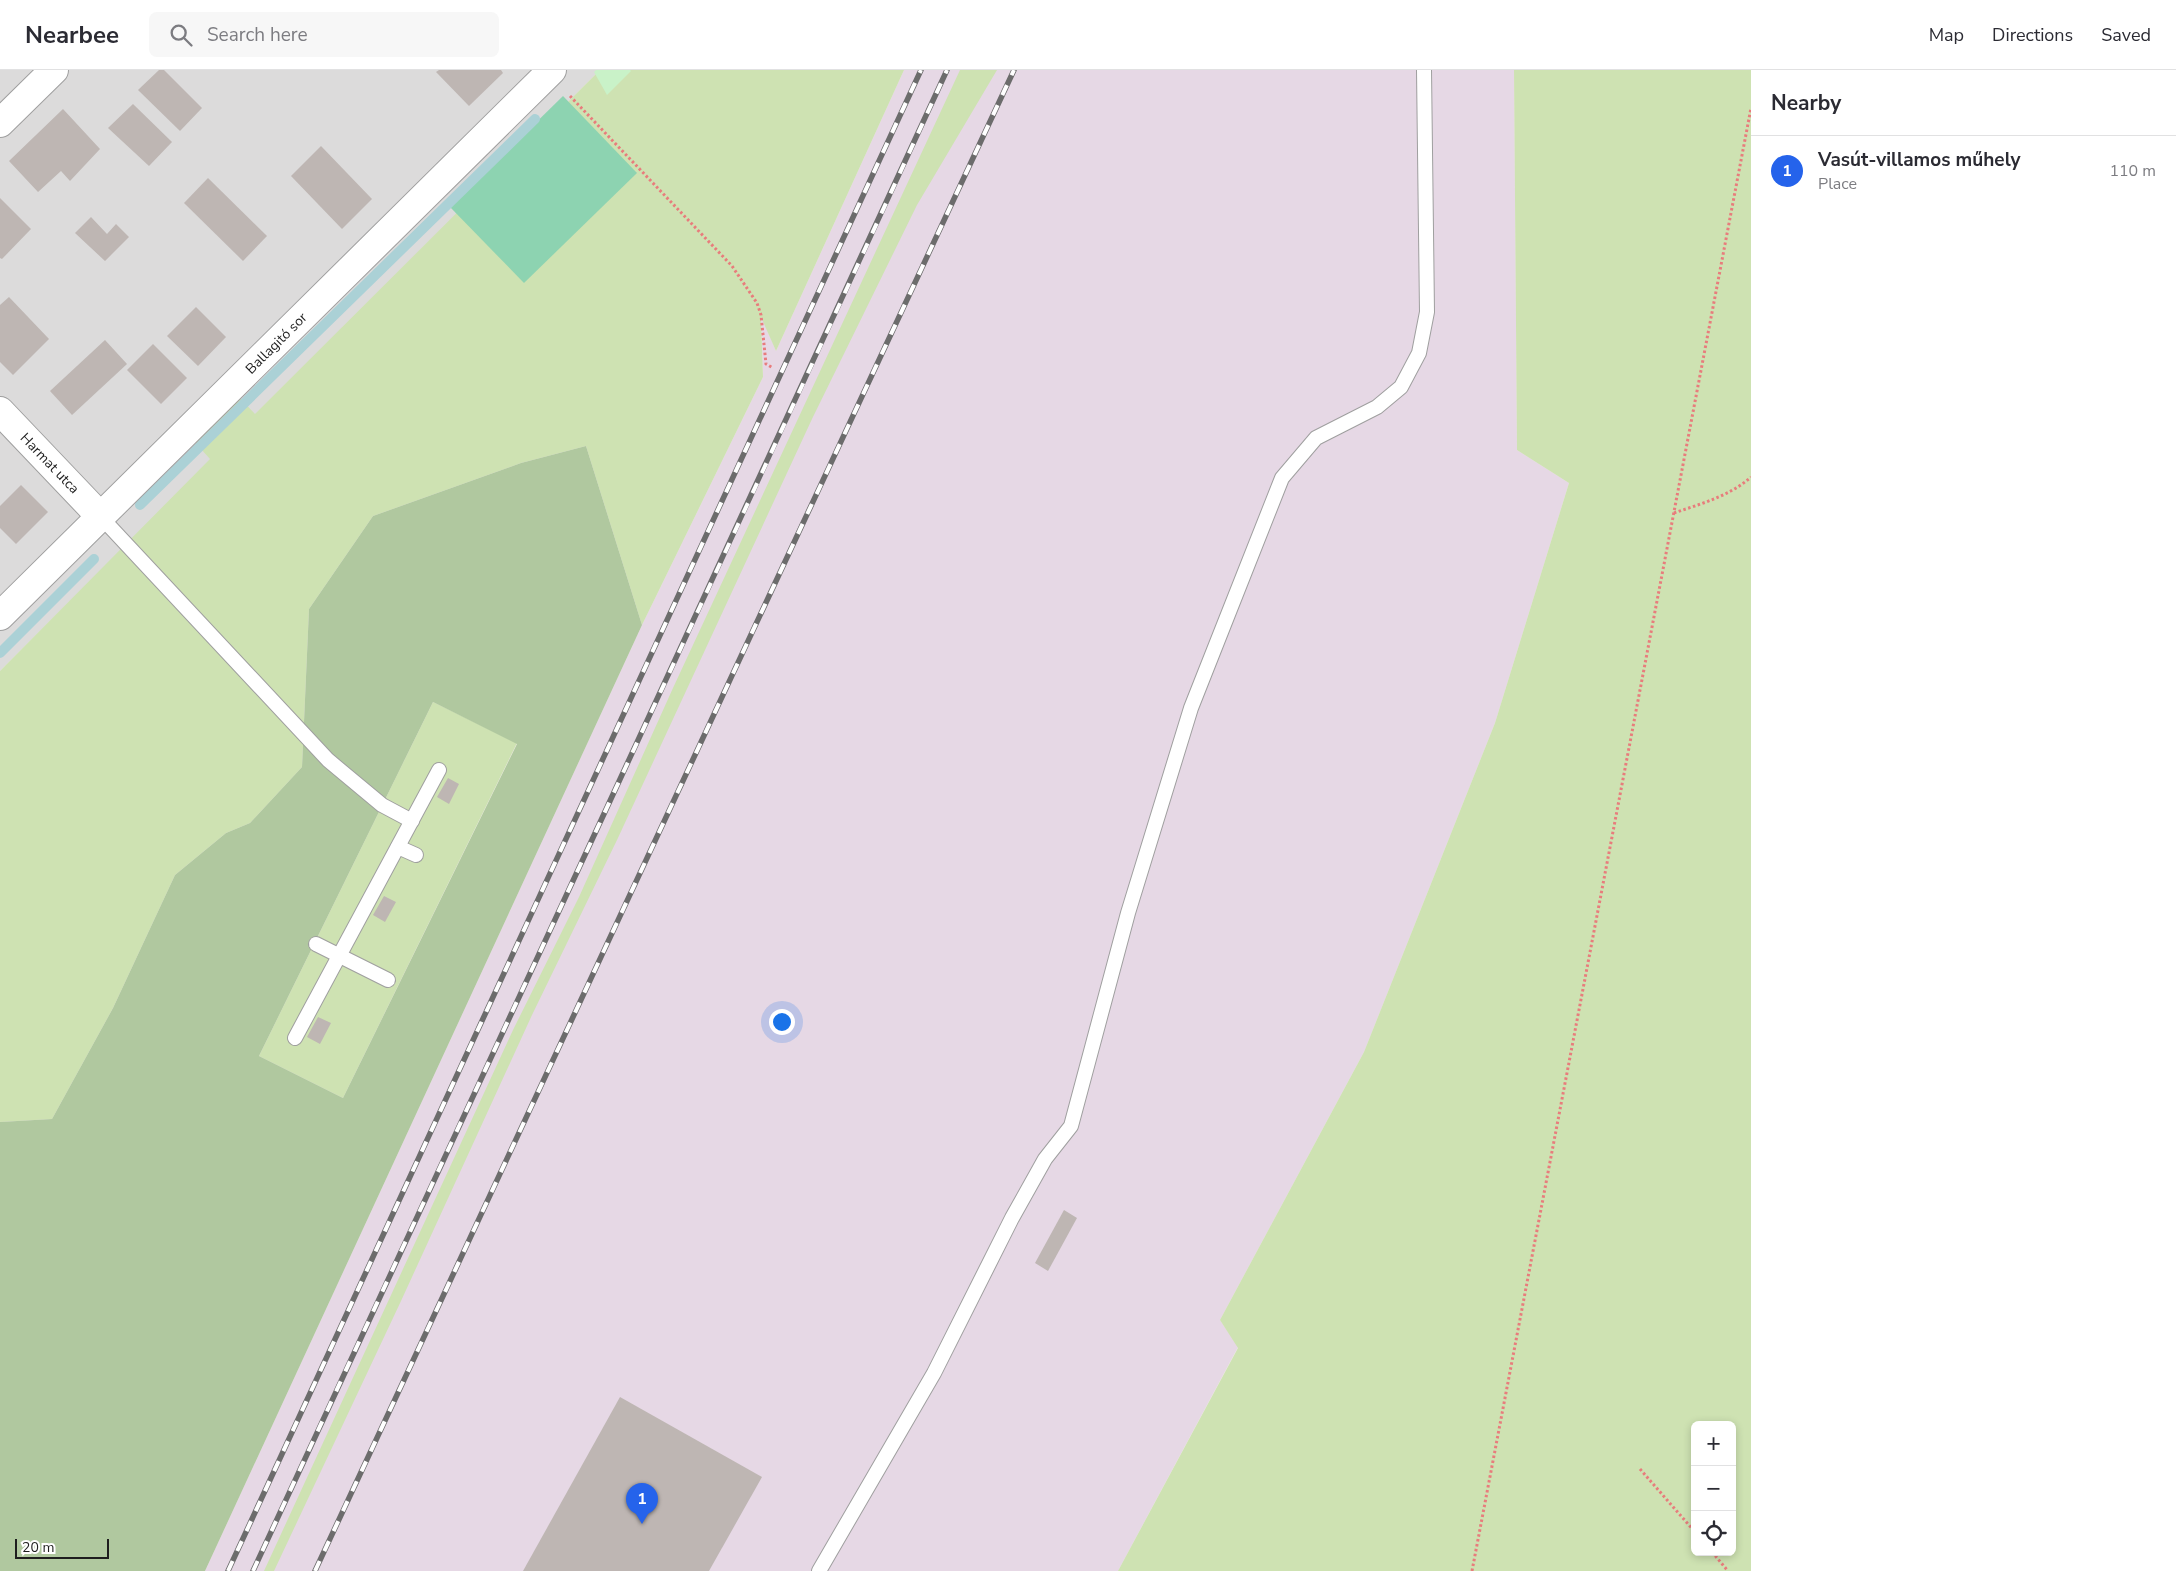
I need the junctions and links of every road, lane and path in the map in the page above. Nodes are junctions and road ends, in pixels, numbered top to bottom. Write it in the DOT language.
graph roads {
  1 [pos="54,70"];
  2 [pos="1424,70"];
  3 [pos="549,71"];
  4 [pos="1751,108"];
  5 [pos="0,123"];
  6 [pos="772,368"];
  7 [pos="0,411"];
  8 [pos="1751,477"];
  9 [pos="1674,513"];
  10 [pos="100,516"];
  11 [pos="0,616"];
  12 [pos="439,770"];
  13 [pos="412,821"];
  14 [pos="398,847"];
  15 [pos="416,855"];
  16 [pos="316,944"];
  17 [pos="340,955"];
  18 [pos="388,980"];
  19 [pos="295,1038"];
  20 [pos="1640,1469"];
  21 [pos="1691,1527"];
  22 [pos="1715,1556"];
  23 [pos="819,1571"];
  24 [pos="1472,1571"];
  25 [pos="1728,1571"];
  1 -- 5 [label="street"];
  2 -- 23 [label="lane"];
  3 -- 6 [label="path"];
  3 -- 10 [label="street, Ballagitó sor"];
  4 -- 9 [label="path"];
  7 -- 10 [label="street, Harmat utca"];
  8 -- 9 [label="path"];
  9 -- 24 [label="path"];
  10 -- 11 [label="street, Ballagitó sor"];
  10 -- 13 [label="lane"];
  12 -- 13 [label="lane"];
  13 -- 14 [label="lane"];
  14 -- 15 [label="lane"];
  14 -- 17 [label="lane"];
  16 -- 17 [label="lane"];
  17 -- 18 [label="lane"];
  17 -- 19 [label="lane"];
  20 -- 21 [label="path"];
  22 -- 25 [label="path"];
}
